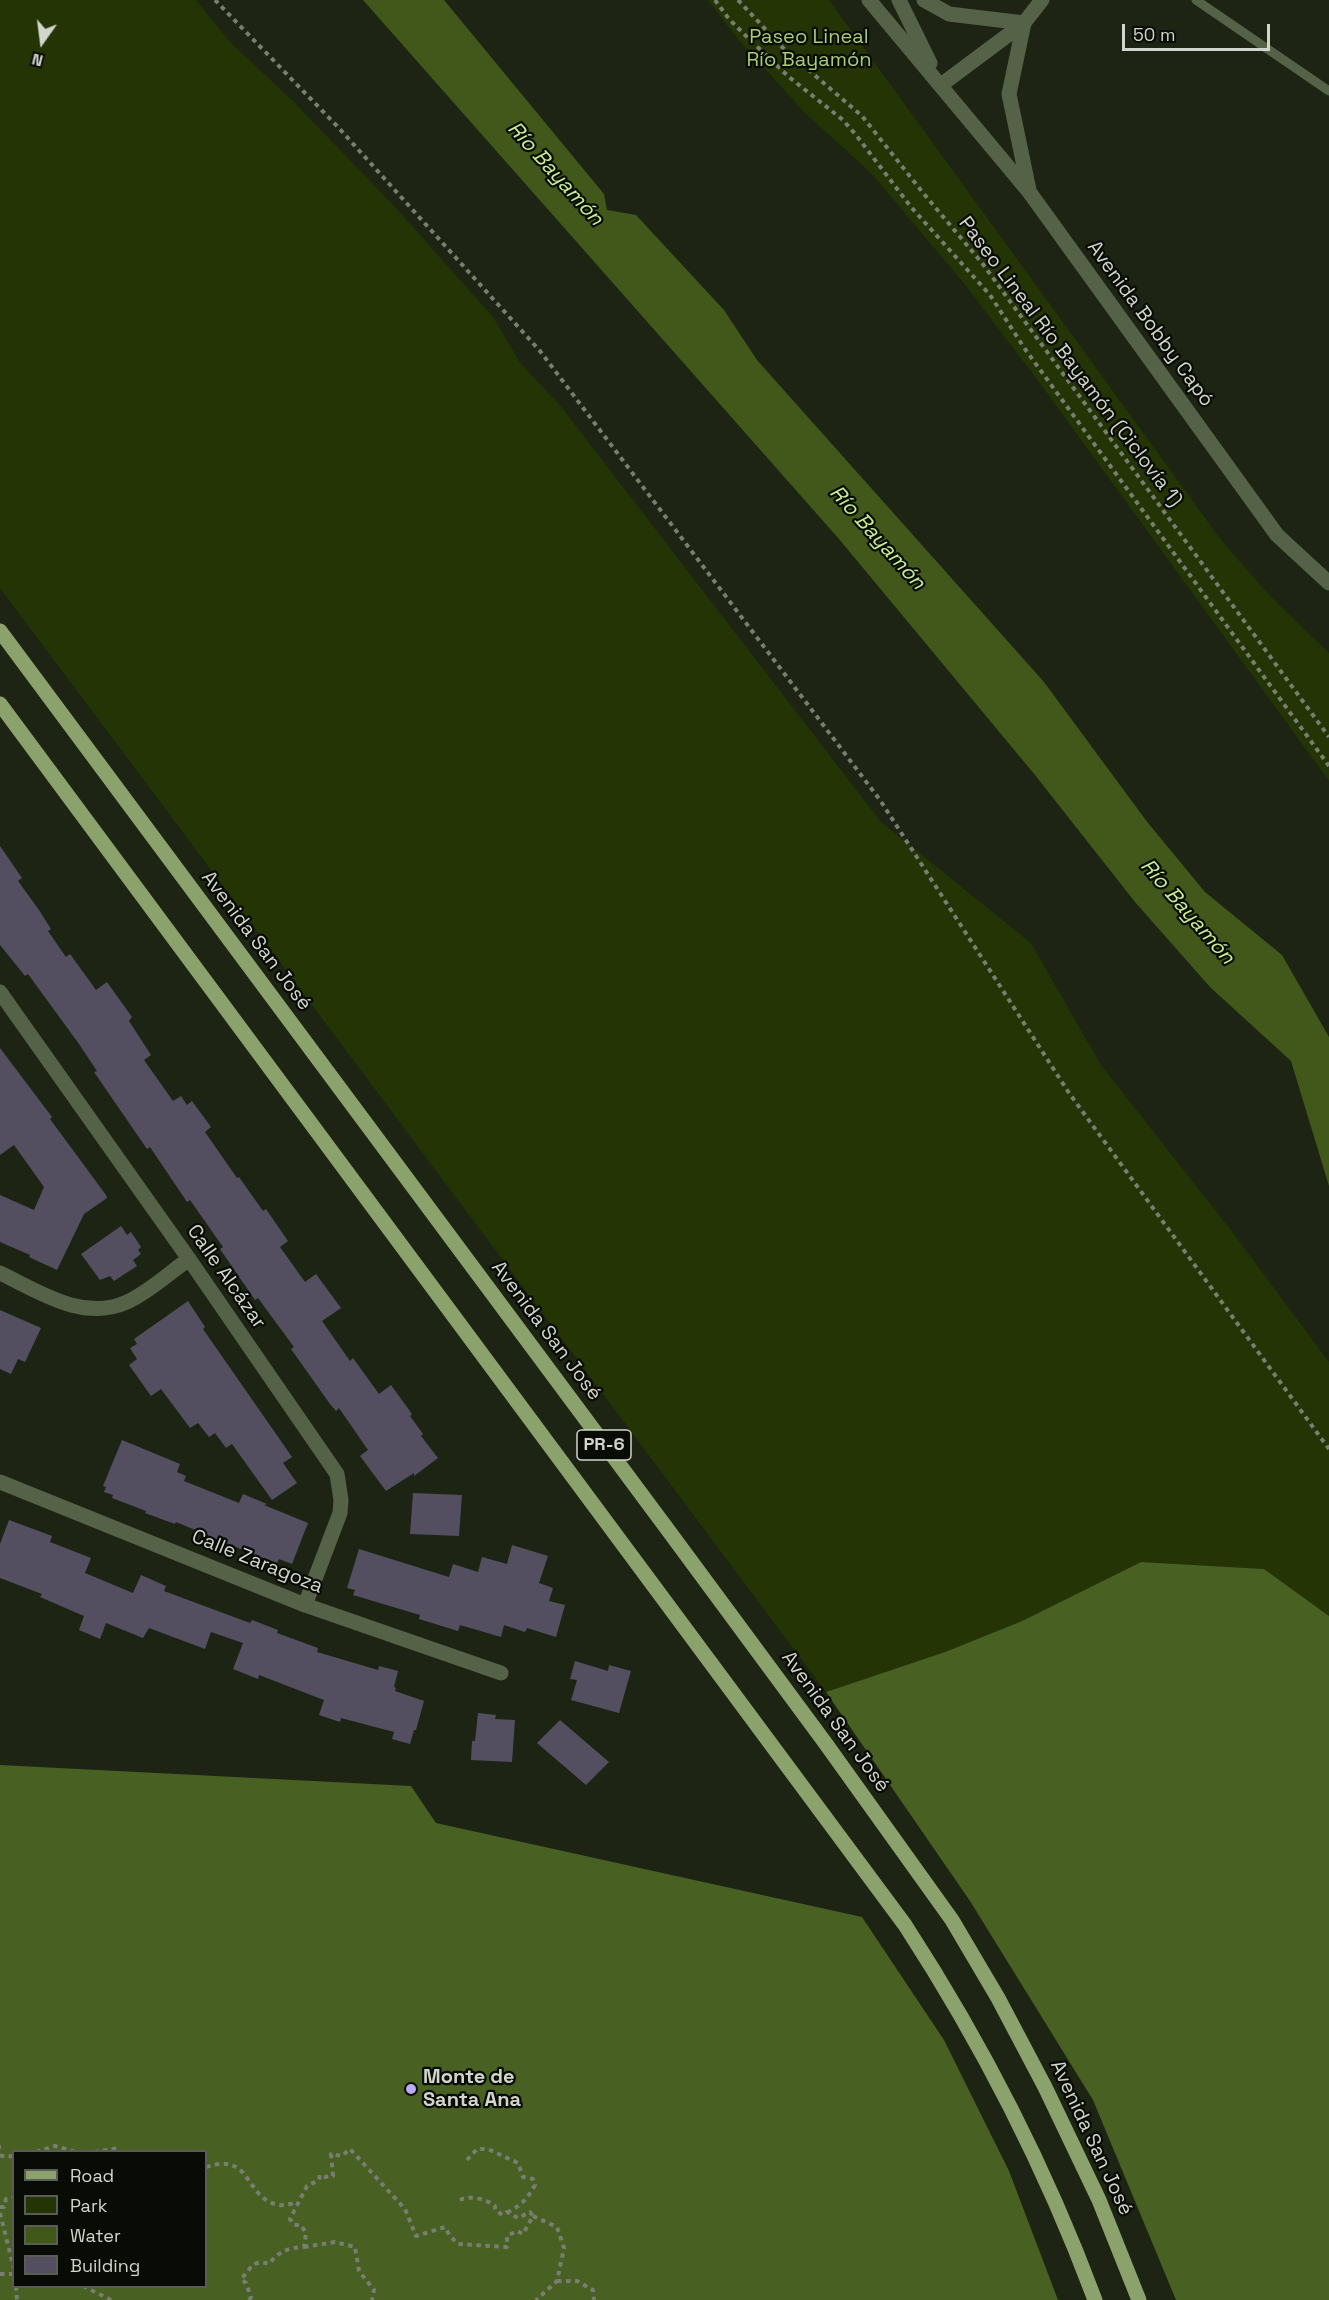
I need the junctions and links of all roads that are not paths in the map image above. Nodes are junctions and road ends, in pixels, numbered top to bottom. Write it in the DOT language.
graph roads {
  1 [pos="869,0"];
  2 [pos="898,0"];
  3 [pos="924,0"];
  4 [pos="1042,0"];
  5 [pos="1196,0"];
  6 [pos="1023,23"];
  7 [pos="941,85"];
  8 [pos="1329,91"];
  9 [pos="1029,193"];
  10 [pos="1329,583"];
  11 [pos="0,631"];
  12 [pos="0,704"];
  13 [pos="0,993"];
  14 [pos="189,1259"];
  15 [pos="0,1273"];
  16 [pos="0,1482"];
  17 [pos="305,1605"];
  18 [pos="501,1673"];
  19 [pos="1095,2300"];
  20 [pos="1139,2300"];
  1 -- 7 [label="street, Avenida Bobby Capó"];
  2 -- 7 [label="street, Avenida Bobby Capó"];
  3 -- 6 [label="street"];
  4 -- 6 [label="street"];
  5 -- 8 [label="lane"];
  6 -- 7 [label="street"];
  6 -- 9 [label="street"];
  7 -- 9 [label="street, Avenida Bobby Capó"];
  9 -- 10 [label="street, Avenida Bobby Capó"];
  11 -- 20 [label="main road, Avenida San José / PR-6"];
  12 -- 19 [label="main road, PR-6"];
  13 -- 14 [label="street, Calle Alcázar"];
  14 -- 15 [label="street"];
  14 -- 17 [label="street, Calle Alcázar"];
  16 -- 17 [label="street, Calle Zaragoza"];
  17 -- 18 [label="street, Calle Zaragoza"];
}
